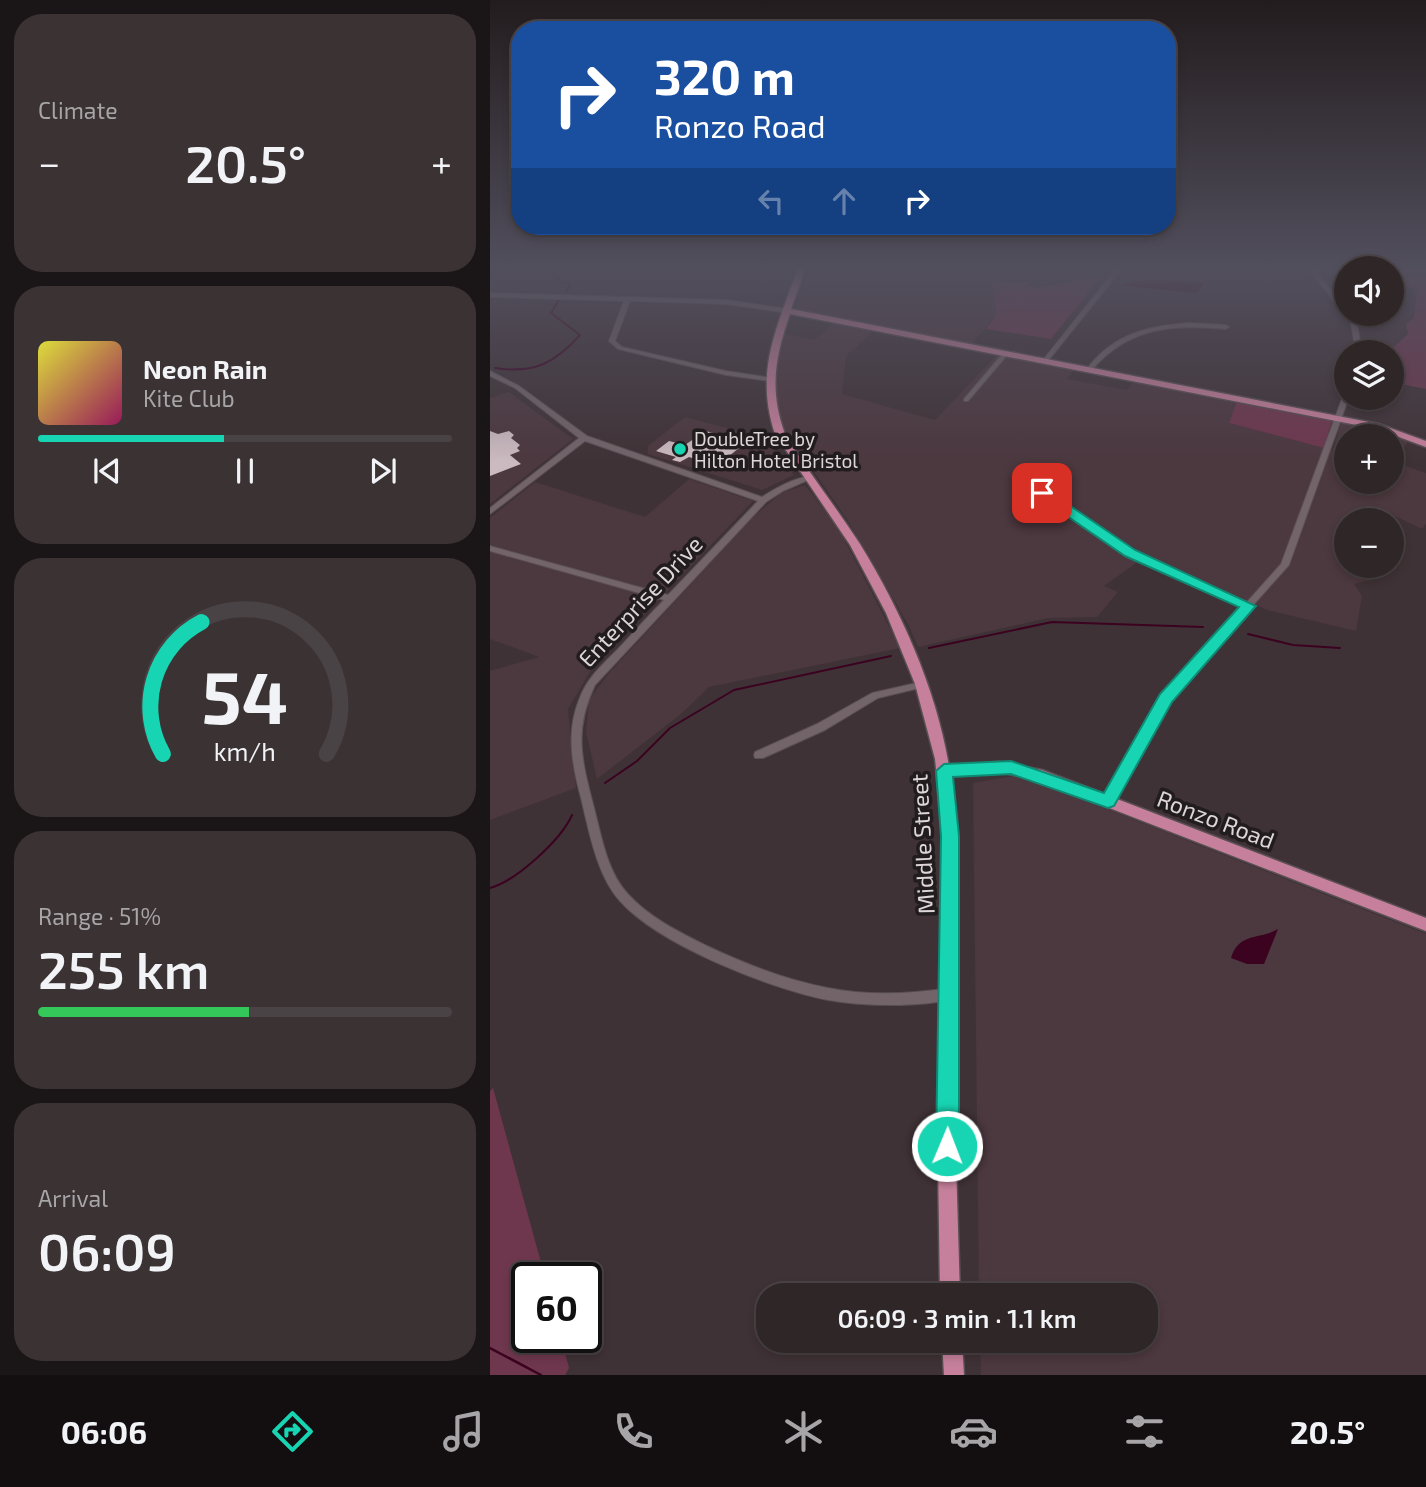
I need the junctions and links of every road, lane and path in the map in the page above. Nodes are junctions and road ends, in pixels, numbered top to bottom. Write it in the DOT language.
graph roads {
  1 [pos="615,334"];
  2 [pos="779,334"];
  3 [pos="908,334"];
  4 [pos="1067,334"];
  5 [pos="1142,334"];
  6 [pos="1006,353"];
  7 [pos="1045,361"];
  8 [pos="1089,370"];
  9 [pos="490,373"];
  10 [pos="770,379"];
  11 [pos="966,400"];
  12 [pos="1342,410"];
  13 [pos="1339,419"];
  14 [pos="584,438"];
  15 [pos="1426,444"];
  16 [pos="809,478"];
  17 [pos="1040,491"];
  18 [pos="763,500"];
  19 [pos="490,512"];
  20 [pos="490,548"];
  21 [pos="668,598"];
  22 [pos="1248,606"];
  23 [pos="921,685"];
  24 [pos="759,755"];
  25 [pos="944,771"];
  26 [pos="1108,802"];
  27 [pos="1426,925"];
  28 [pos="950,994"];
  29 [pos="950,1283"];
  30 [pos="953,1353"];
  31 [pos="954,1375"];
  1 -- 10 [label="street"];
  2 -- 10 [label="main road, Middle Street"];
  3 -- 6 [label="main road"];
  4 -- 7 [label="street"];
  5 -- 8 [label="street"];
  6 -- 7 [label="main road"];
  6 -- 11 [label="street"];
  7 -- 8 [label="main road"];
  8 -- 13 [label="main road"];
  9 -- 14 [label="street"];
  10 -- 16 [label="main road, Middle Street"];
  12 -- 13 [label="street"];
  13 -- 15 [label="main road"];
  13 -- 22 [label="street"];
  14 -- 18 [label="street"];
  14 -- 19 [label="street"];
  16 -- 18 [label="street, Enterprise Drive"];
  16 -- 23 [label="main road, Middle Street"];
  17 -- 22 [label="street"];
  18 -- 21 [label="street, Enterprise Drive"];
  20 -- 21 [label="street"];
  21 -- 28 [label="street, Enterprise Drive"];
  22 -- 26 [label="street"];
  23 -- 24 [label="street"];
  23 -- 25 [label="main road, Middle Street"];
  25 -- 26 [label="main road, Ronzo Road"];
  25 -- 28 [label="main road, Middle Street"];
  26 -- 27 [label="main road, Ronzo Road"];
  28 -- 29 [label="main road, Middle Street"];
  30 -- 31 [label="main road"];
}
